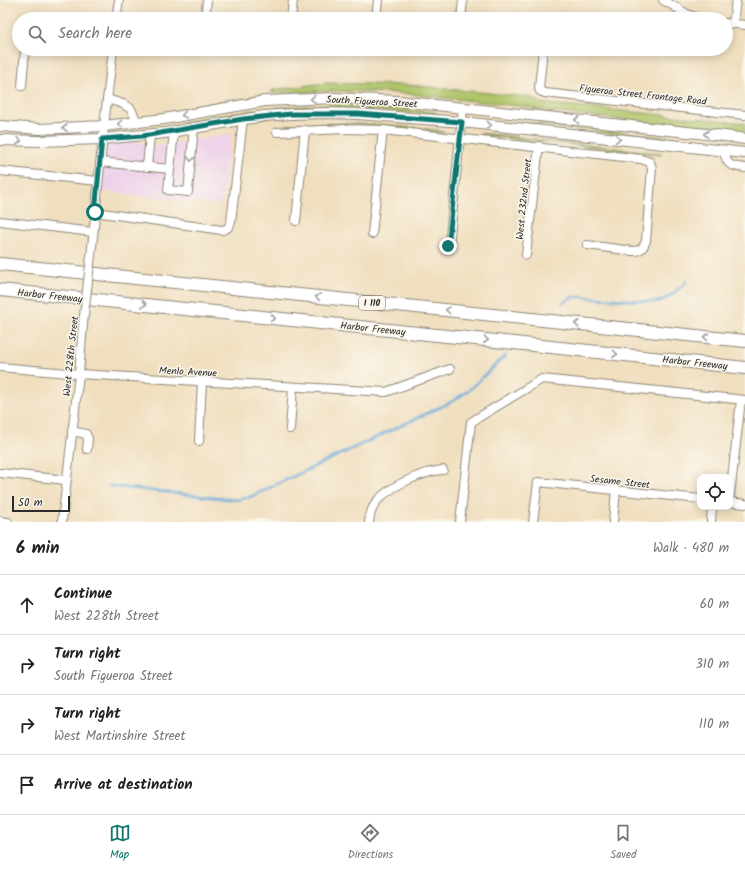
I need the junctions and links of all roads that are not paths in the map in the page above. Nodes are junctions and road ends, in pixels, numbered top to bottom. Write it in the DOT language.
graph roads {
  1 [pos="119,0"];
  2 [pos="207,0"];
  3 [pos="293,0"];
  4 [pos="378,0"];
  5 [pos="463,0"];
  6 [pos="663,0"];
  7 [pos="736,0"];
  8 [pos="117,12"];
  9 [pos="205,12"];
  10 [pos="292,12"];
  11 [pos="377,12"];
  12 [pos="462,12"];
  13 [pos="684,12"];
  14 [pos="733,12"];
  15 [pos="733,23"];
  16 [pos="745,25"];
  17 [pos="24,56"];
  18 [pos="112,56"];
  19 [pos="542,56"];
  20 [pos="22,86"];
  21 [pos="107,99"];
  22 [pos="463,108"];
  23 [pos="745,115"];
  24 [pos="243,119"];
  25 [pos="137,122"];
  26 [pos="462,122"];
  27 [pos="0,126"];
  28 [pos="104,126"];
  29 [pos="194,127"];
  30 [pos="305,130"];
  31 [pos="383,130"];
  32 [pos="174,131"];
  33 [pos="277,132"];
  34 [pos="150,135"];
  35 [pos="460,138"];
  36 [pos="102,139"];
  37 [pos="745,139"];
  38 [pos="0,140"];
  39 [pos="539,146"];
  40 [pos="724,152"];
  41 [pos="745,153"];
  42 [pos="100,162"];
  43 [pos="148,167"];
  44 [pos="745,168"];
  45 [pos="170,169"];
  46 [pos="0,171"];
  47 [pos="98,181"];
  48 [pos="95,212"];
  49 [pos="0,221"];
  50 [pos="296,221"];
  51 [pos="93,232"];
  52 [pos="372,234"];
  53 [pos="586,245"];
  54 [pos="448,246"];
  55 [pos="526,255"];
  56 [pos="0,264"];
  57 [pos="0,290"];
  58 [pos="745,341"];
  59 [pos="0,367"];
  60 [pos="745,368"];
  61 [pos="450,369"];
  62 [pos="79,374"];
  63 [pos="202,381"];
  64 [pos="293,387"];
  65 [pos="743,400"];
  66 [pos="290,429"];
  67 [pos="72,431"];
  68 [pos="199,441"];
  69 [pos="87,449"];
  70 [pos="443,470"];
  71 [pos="0,473"];
  72 [pos="733,474"];
  73 [pos="66,480"];
  74 [pos="616,490"];
  75 [pos="697,499"];
  76 [pos="733,502"];
  77 [pos="745,504"];
  78 [pos="712,510"];
  79 [pos="0,521"];
  80 [pos="8,522"];
  81 [pos="62,522"];
  82 [pos="369,522"];
  83 [pos="460,522"];
  84 [pos="533,522"];
  85 [pos="612,522"];
  86 [pos="711,522"];
  1 -- 8 [label="street"];
  2 -- 9 [label="street"];
  3 -- 10 [label="street"];
  4 -- 11 [label="street"];
  5 -- 12 [label="street"];
  6 -- 13 [label="street"];
  7 -- 14 [label="street"];
  15 -- 16 [label="street"];
  17 -- 20 [label="street"];
  18 -- 21 [label="street, West 228th Street"];
  19 -- 23 [label="street, Figueroa Street Frontage Road"];
  21 -- 25 [label="street"];
  21 -- 28 [label="street, West 228th Street"];
  22 -- 25 [label="main road, South Figueroa Street, one-way"];
  22 -- 26 [label="street"];
  37 -- 22 [label="main road, South Figueroa Street, one-way"];
  24 -- 26 [label="main road, South Figueroa Street"];
  24 -- 29 [label="main road, South Figueroa Street"];
  24 -- 48 [label="street"];
  25 -- 28 [label="main road, South Figueroa Street, one-way"];
  26 -- 35 [label="street"];
  26 -- 40 [label="main road, South Figueroa Street, one-way"];
  28 -- 27 [label="main road, South Figueroa Street, one-way"];
  28 -- 36 [label="street, West 228th Street"];
  29 -- 32 [label="main road, South Figueroa Street"];
  29 -- 45 [label="street, one-way"];
  30 -- 31 [label="street"];
  30 -- 33 [label="street"];
  30 -- 50 [label="street"];
  31 -- 35 [label="street"];
  31 -- 52 [label="street"];
  32 -- 34 [label="main road, South Figueroa Street"];
  32 -- 45 [label="street"];
  34 -- 36 [label="main road, South Figueroa Street"];
  34 -- 43 [label="street"];
  35 -- 39 [label="street"];
  35 -- 54 [label="street"];
  38 -- 36 [label="main road, South Figueroa Street, one-way"];
  36 -- 42 [label="street, West 228th Street"];
  39 -- 53 [label="street"];
  39 -- 55 [label="street, West 232nd Street"];
  40 -- 41 [label="main road, South Figueroa Street"];
  40 -- 44 [label="street"];
  42 -- 43 [label="street"];
  42 -- 47 [label="street, West 228th Street"];
  43 -- 45 [label="street"];
  46 -- 47 [label="street"];
  47 -- 48 [label="street, West 228th Street"];
  48 -- 51 [label="street, West 228th Street"];
  49 -- 51 [label="street"];
  51 -- 62 [label="street, West 228th Street, bridge"];
  58 -- 56 [label="highway, I 110, one-way"];
  57 -- 60 [label="highway, Harbor Freeway, one-way"];
  59 -- 62 [label="street, Menlo Avenue"];
  61 -- 64 [label="street, Menlo Avenue"];
  62 -- 63 [label="street, Menlo Avenue"];
  62 -- 67 [label="street, West 228th Street"];
  63 -- 64 [label="street, Menlo Avenue"];
  63 -- 68 [label="street"];
  64 -- 66 [label="street"];
  65 -- 72 [label="street"];
  65 -- 83 [label="street"];
  67 -- 69 [label="street"];
  67 -- 73 [label="street, West 228th Street"];
  70 -- 82 [label="street"];
  71 -- 73 [label="street"];
  73 -- 81 [label="street, West 228th Street"];
  74 -- 75 [label="street, Sesame Street"];
  74 -- 84 [label="street, Sesame Street"];
  74 -- 85 [label="street"];
  76 -- 77 [label="street"];
  78 -- 86 [label="street"];
  79 -- 80 [label="street"];
}
